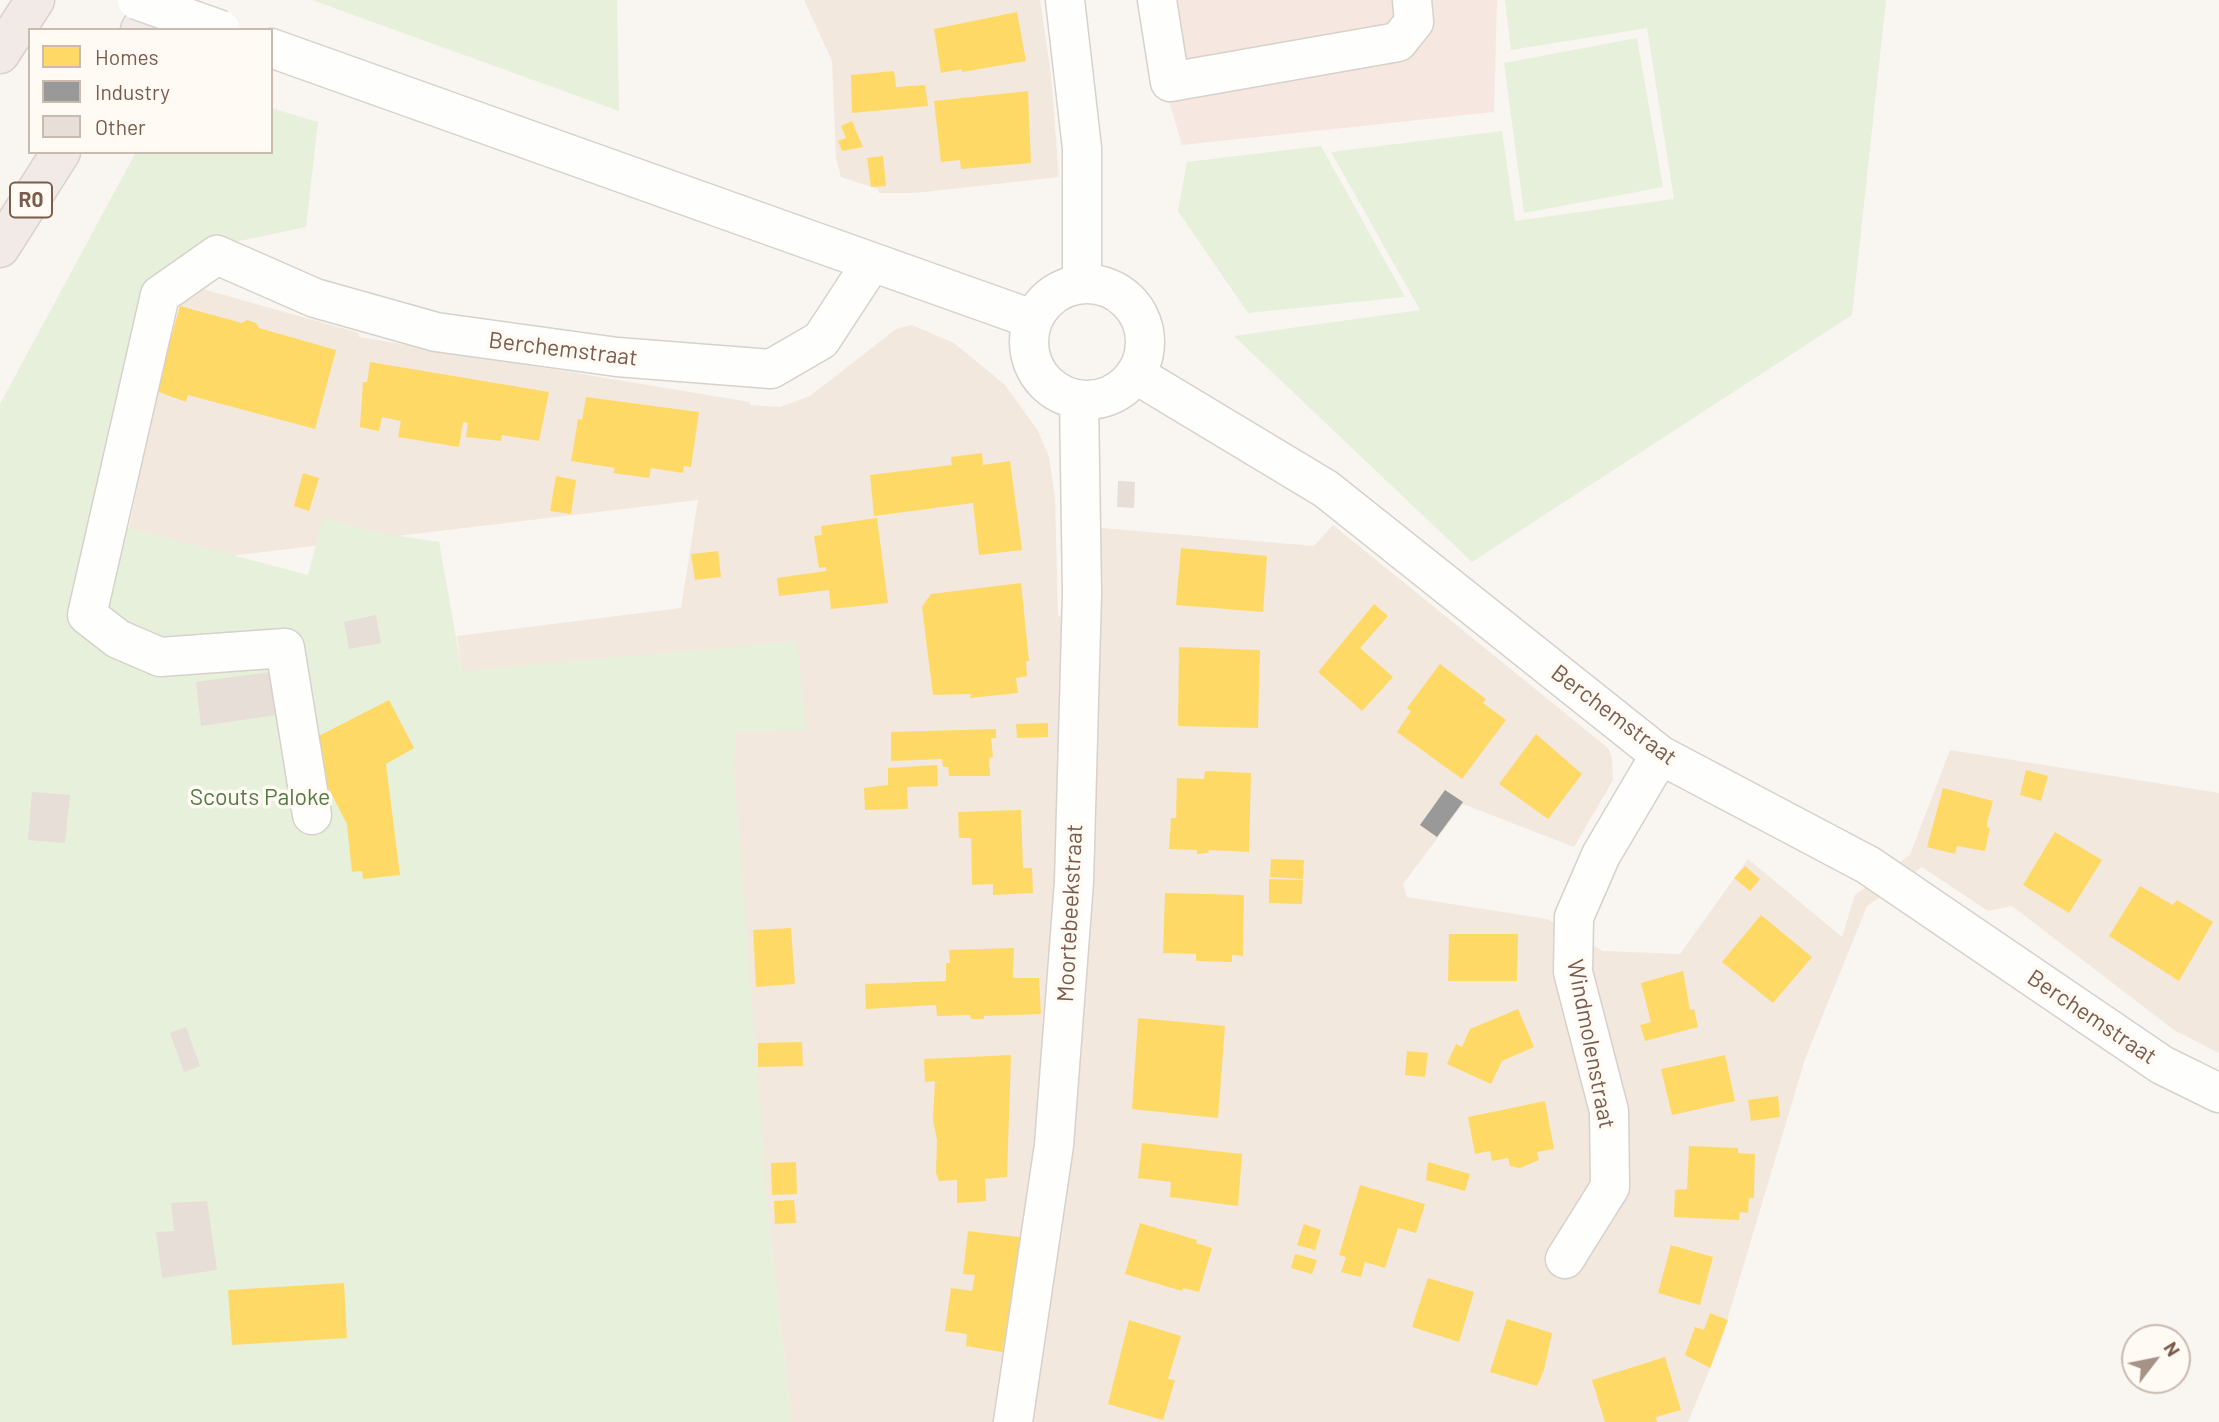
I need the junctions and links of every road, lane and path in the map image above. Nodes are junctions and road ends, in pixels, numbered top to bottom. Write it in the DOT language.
graph roads {
  1 [pos="35,0"];
  2 [pos="136,0"];
  3 [pos="159,0"];
  4 [pos="1065,0"];
  5 [pos="1157,0"];
  6 [pos="1412,0"];
  7 [pos="141,28"];
  8 [pos="215,28"];
  9 [pos="273,48"];
  10 [pos="0,54"];
  11 [pos="60,154"];
  12 [pos="0,248"];
  13 [pos="872,262"];
  14 [pos="1082,283"];
  15 [pos="1032,319"];
  16 [pos="1135,374"];
  17 [pos="1079,400"];
  18 [pos="1660,755"];
  19 [pos="312,815"];
  20 [pos="2219,1093"];
  21 [pos="1565,1259"];
  22 [pos="1013,1422"];
  1 -- 10 [label="highway"];
  2 -- 8 [label="street, bridge"];
  3 -- 7 [label="highway"];
  4 -- 14 [label="street"];
  5 -- 6 [label="street"];
  9 -- 13 [label="street"];
  11 -- 12 [label="highway, R0"];
  13 -- 15 [label="street"];
  13 -- 19 [label="street, Berchemstraat"];
  14 -- 15 [label="street"];
  14 -- 16 [label="street"];
  15 -- 17 [label="street"];
  16 -- 17 [label="street"];
  16 -- 18 [label="street, Berchemstraat"];
  17 -- 22 [label="street, Moortebeekstraat"];
  18 -- 20 [label="street, Berchemstraat"];
  18 -- 21 [label="street, Windmolenstraat"];
}
